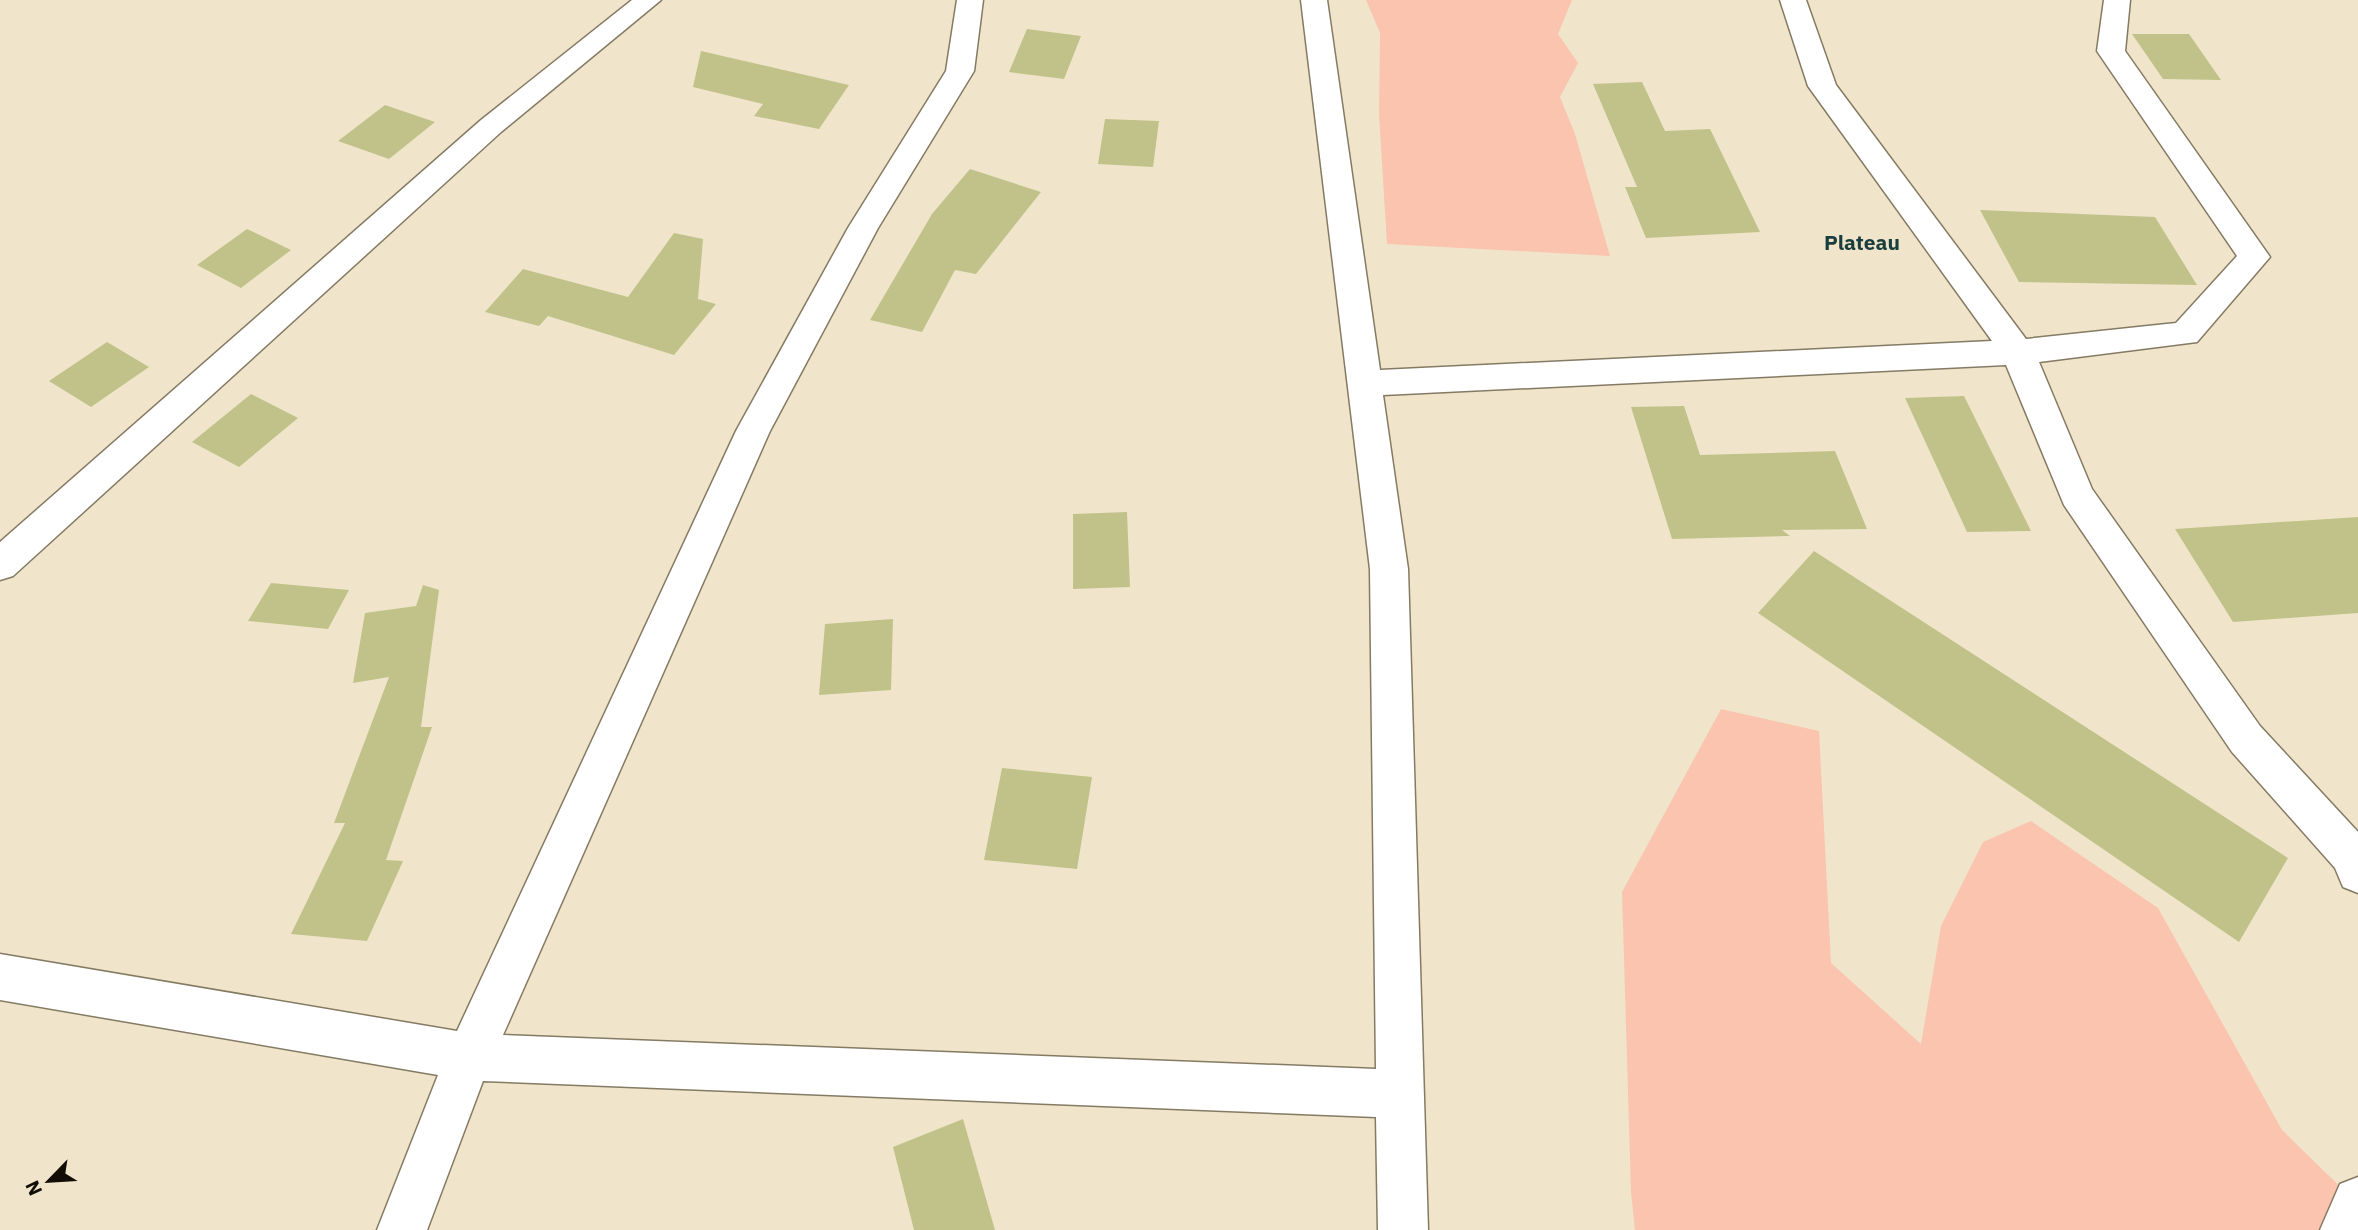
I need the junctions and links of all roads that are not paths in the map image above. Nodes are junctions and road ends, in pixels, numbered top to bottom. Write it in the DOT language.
graph roads {
  1 [pos="648,0"];
  2 [pos="970,0"];
  3 [pos="1314,0"];
  4 [pos="1793,0"];
  5 [pos="2117,0"];
  6 [pos="2018,352"];
  7 [pos="1365,383"];
  8 [pos="0,565"];
  9 [pos="2358,872"];
  10 [pos="0,977"];
  11 [pos="469,1057"];
  12 [pos="1400,1094"];
  13 [pos="2358,1202"];
  14 [pos="402,1230"];
  15 [pos="1403,1230"];
  16 [pos="2345,1230"];
  1 -- 8 [label="street"];
  2 -- 11 [label="street"];
  3 -- 7 [label="street"];
  4 -- 6 [label="street"];
  5 -- 6 [label="street"];
  6 -- 7 [label="street"];
  6 -- 9 [label="street"];
  7 -- 12 [label="street"];
  10 -- 11 [label="street"];
  11 -- 12 [label="street"];
  11 -- 14 [label="street"];
  12 -- 15 [label="street"];
  13 -- 16 [label="street"];
}
